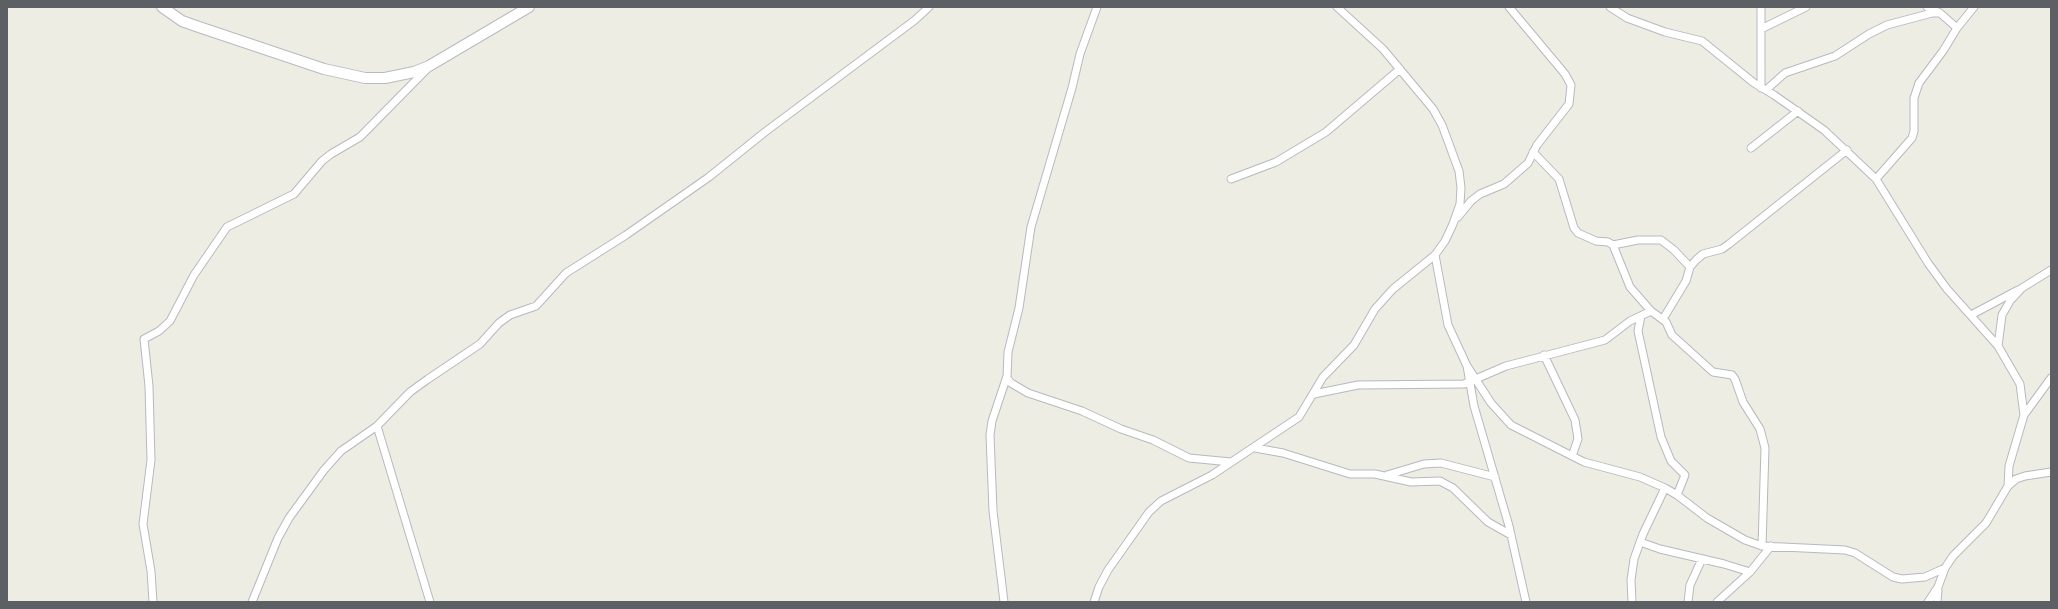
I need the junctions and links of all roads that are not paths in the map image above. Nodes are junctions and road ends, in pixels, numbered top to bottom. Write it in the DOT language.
graph roads {
  1 [pos="162,7"];
  2 [pos="528,7"];
  3 [pos="929,7"];
  4 [pos="1097,7"];
  5 [pos="1337,7"];
  6 [pos="1509,7"];
  7 [pos="1610,7"];
  8 [pos="1761,7"];
  9 [pos="1806,7"];
  10 [pos="1927,7"];
  11 [pos="1974,7"];
  12 [pos="1940,13"];
  13 [pos="1957,28"];
  14 [pos="1761,30"];
  15 [pos="429,66"];
  16 [pos="1400,69"];
  17 [pos="1764,89"];
  18 [pos="1798,111"];
  19 [pos="1751,148"];
  20 [pos="1847,150"];
  21 [pos="1533,152"];
  22 [pos="1231,179"];
  23 [pos="1876,179"];
  24 [pos="1453,224"];
  25 [pos="1614,245"];
  26 [pos="1435,255"];
  27 [pos="1690,267"];
  28 [pos="2051,270"];
  29 [pos="2022,288"];
  30 [pos="1651,311"];
  31 [pos="1971,315"];
  32 [pos="1641,316"];
  33 [pos="1663,319"];
  34 [pos="1998,346"];
  35 [pos="1544,355"];
  36 [pos="1007,375"];
  37 [pos="2051,378"];
  38 [pos="1472,381"];
  39 [pos="1314,394"];
  40 [pos="2024,415"];
  41 [pos="377,426"];
  42 [pos="1255,448"];
  43 [pos="1572,456"];
  44 [pos="1231,462"];
  45 [pos="2051,472"];
  46 [pos="1381,475"];
  47 [pos="1495,477"];
  48 [pos="2008,486"];
  49 [pos="1665,488"];
  50 [pos="1677,495"];
  51 [pos="1511,535"];
  52 [pos="1640,542"];
  53 [pos="1762,546"];
  54 [pos="1771,546"];
  55 [pos="1702,559"];
  56 [pos="1945,568"];
  57 [pos="1750,572"];
  58 [pos="1938,587"];
  59 [pos="152,602"];
  60 [pos="252,602"];
  61 [pos="430,602"];
  62 [pos="1004,602"];
  63 [pos="1094,602"];
  64 [pos="1526,602"];
  65 [pos="1632,602"];
  66 [pos="1688,602"];
  67 [pos="1717,602"];
  68 [pos="1928,602"];
  69 [pos="1937,602"];
  1 -- 15 [label="street"];
  2 -- 15 [label="street"];
  3 -- 41 [label="street"];
  4 -- 36 [label="street"];
  5 -- 16 [label="street"];
  6 -- 21 [label="street"];
  7 -- 17 [label="street"];
  8 -- 14 [label="street"];
  9 -- 14 [label="street"];
  10 -- 12 [label="street"];
  11 -- 13 [label="street"];
  12 -- 13 [label="street"];
  12 -- 17 [label="street"];
  13 -- 23 [label="street"];
  14 -- 17 [label="street"];
  15 -- 59 [label="street"];
  16 -- 22 [label="street"];
  16 -- 24 [label="street"];
  17 -- 18 [label="street"];
  18 -- 19 [label="street"];
  18 -- 20 [label="street"];
  20 -- 23 [label="street"];
  20 -- 27 [label="street"];
  21 -- 24 [label="street"];
  21 -- 25 [label="street"];
  23 -- 31 [label="street"];
  24 -- 26 [label="street"];
  25 -- 27 [label="street"];
  25 -- 30 [label="street"];
  26 -- 38 [label="street"];
  26 -- 39 [label="street"];
  27 -- 33 [label="street"];
  28 -- 29 [label="street"];
  29 -- 31 [label="street"];
  29 -- 34 [label="street"];
  30 -- 32 [label="street"];
  30 -- 33 [label="street"];
  31 -- 34 [label="street"];
  32 -- 35 [label="street"];
  32 -- 50 [label="street"];
  33 -- 53 [label="street"];
  34 -- 40 [label="street"];
  35 -- 38 [label="street"];
  35 -- 43 [label="street"];
  36 -- 44 [label="street"];
  36 -- 62 [label="street"];
  37 -- 40 [label="street"];
  38 -- 39 [label="street"];
  38 -- 43 [label="street"];
  38 -- 47 [label="street"];
  39 -- 42 [label="street"];
  40 -- 48 [label="street"];
  41 -- 60 [label="street"];
  41 -- 61 [label="street"];
  42 -- 44 [label="street"];
  42 -- 46 [label="street"];
  43 -- 49 [label="street"];
  44 -- 63 [label="street"];
  45 -- 48 [label="street"];
  46 -- 47 [label="street"];
  46 -- 51 [label="street"];
  47 -- 51 [label="street"];
  48 -- 56 [label="street"];
  49 -- 50 [label="street"];
  49 -- 52 [label="street"];
  50 -- 53 [label="street"];
  51 -- 64 [label="street"];
  52 -- 55 [label="street"];
  52 -- 65 [label="street"];
  53 -- 54 [label="street"];
  54 -- 56 [label="street"];
  54 -- 57 [label="street"];
  55 -- 57 [label="street"];
  55 -- 66 [label="street"];
  56 -- 58 [label="street"];
  57 -- 67 [label="street"];
  58 -- 68 [label="street"];
  58 -- 69 [label="street"];
}
